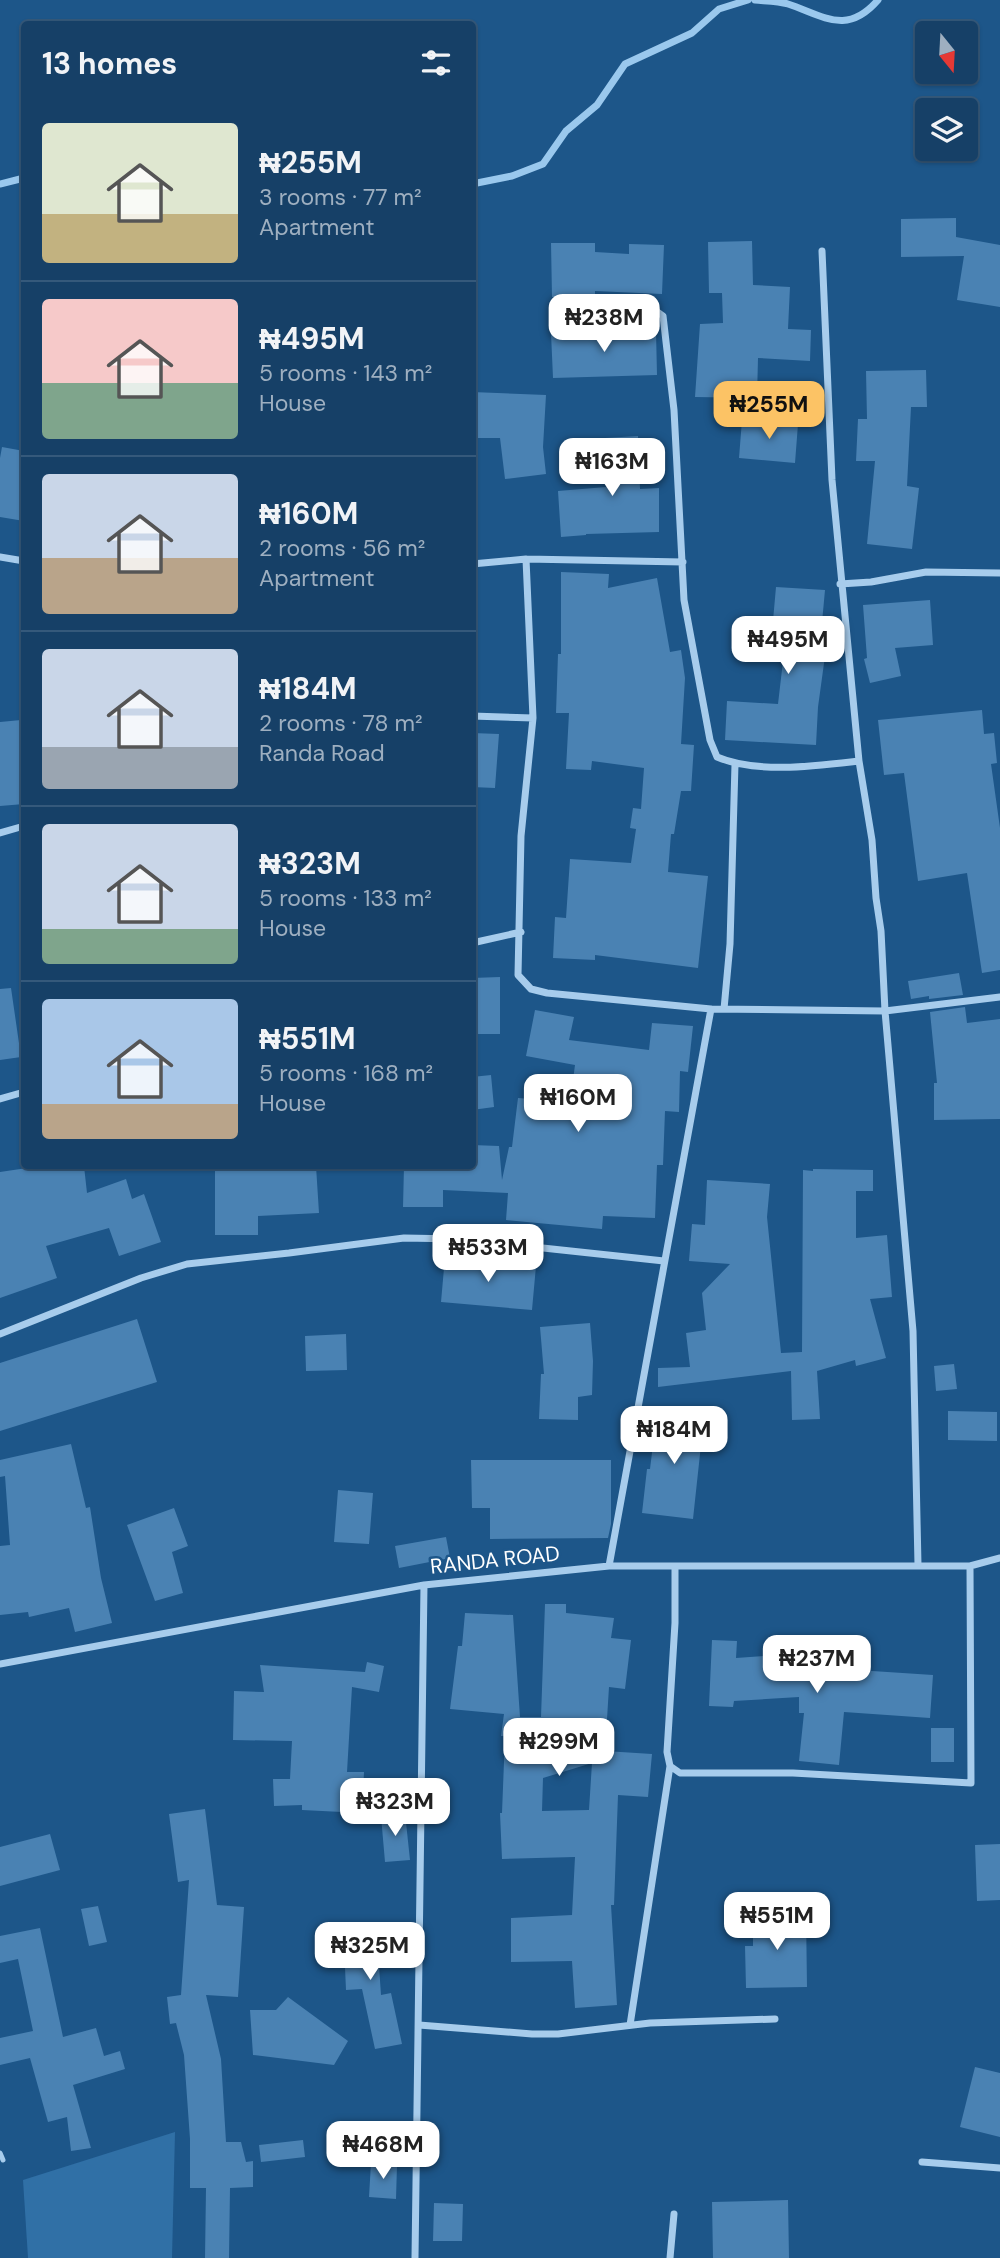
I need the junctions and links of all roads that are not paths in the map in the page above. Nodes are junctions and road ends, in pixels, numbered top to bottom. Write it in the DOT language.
graph roads {
  1 [pos="822,251"];
  2 [pos="573,314"];
  3 [pos="0,557"];
  4 [pos="526,559"];
  5 [pos="21,560"];
  6 [pos="683,562"];
  7 [pos="476,564"];
  8 [pos="1000,573"];
  9 [pos="840,584"];
  10 [pos="476,716"];
  11 [pos="533,718"];
  12 [pos="859,761"];
  13 [pos="734,764"];
  14 [pos="21,827"];
  15 [pos="0,833"];
  16 [pos="521,932"];
  17 [pos="476,942"];
  18 [pos="1000,997"];
  19 [pos="711,1009"];
  20 [pos="724,1009"];
  21 [pos="885,1011"];
  22 [pos="21,1093"];
  23 [pos="0,1099"];
  24 [pos="664,1261"];
  25 [pos="0,1334"];
  26 [pos="1000,1558"];
  27 [pos="918,1565"];
  28 [pos="609,1566"];
  29 [pos="674,1566"];
  30 [pos="970,1566"];
  31 [pos="424,1585"];
  32 [pos="0,1664"];
  33 [pos="670,1766"];
  34 [pos="775,2019"];
  35 [pos="419,2025"];
  36 [pos="630,2025"];
  37 [pos="0,2153"];
  38 [pos="3,2160"];
  39 [pos="922,2162"];
  40 [pos="1000,2168"];
  41 [pos="674,2214"];
  42 [pos="415,2258"];
  43 [pos="670,2258"];
  1 -- 9 [label="street"];
  2 -- 6 [label="street"];
  3 -- 5 [label="street"];
  4 -- 6 [label="street"];
  4 -- 7 [label="street"];
  4 -- 11 [label="street"];
  6 -- 13 [label="street"];
  8 -- 9 [label="street"];
  9 -- 12 [label="street"];
  10 -- 11 [label="street"];
  11 -- 16 [label="street"];
  12 -- 13 [label="street"];
  12 -- 21 [label="street"];
  13 -- 20 [label="street"];
  14 -- 15 [label="street"];
  16 -- 17 [label="street"];
  16 -- 19 [label="street"];
  18 -- 21 [label="street"];
  19 -- 20 [label="street"];
  19 -- 24 [label="street"];
  20 -- 21 [label="street"];
  21 -- 27 [label="street"];
  22 -- 23 [label="street"];
  24 -- 25 [label="street"];
  24 -- 28 [label="street"];
  26 -- 30 [label="street, RANDA ROAD"];
  27 -- 29 [label="street, RANDA ROAD"];
  27 -- 30 [label="street, RANDA ROAD"];
  28 -- 29 [label="street, RANDA ROAD"];
  28 -- 31 [label="street, RANDA ROAD"];
  29 -- 33 [label="street"];
  30 -- 33 [label="street"];
  31 -- 32 [label="street, RANDA ROAD"];
  31 -- 35 [label="street"];
  33 -- 36 [label="street"];
  34 -- 36 [label="street"];
  35 -- 36 [label="street"];
  35 -- 42 [label="street"];
  37 -- 38 [label="lane"];
  39 -- 40 [label="street"];
  41 -- 43 [label="street"];
}
